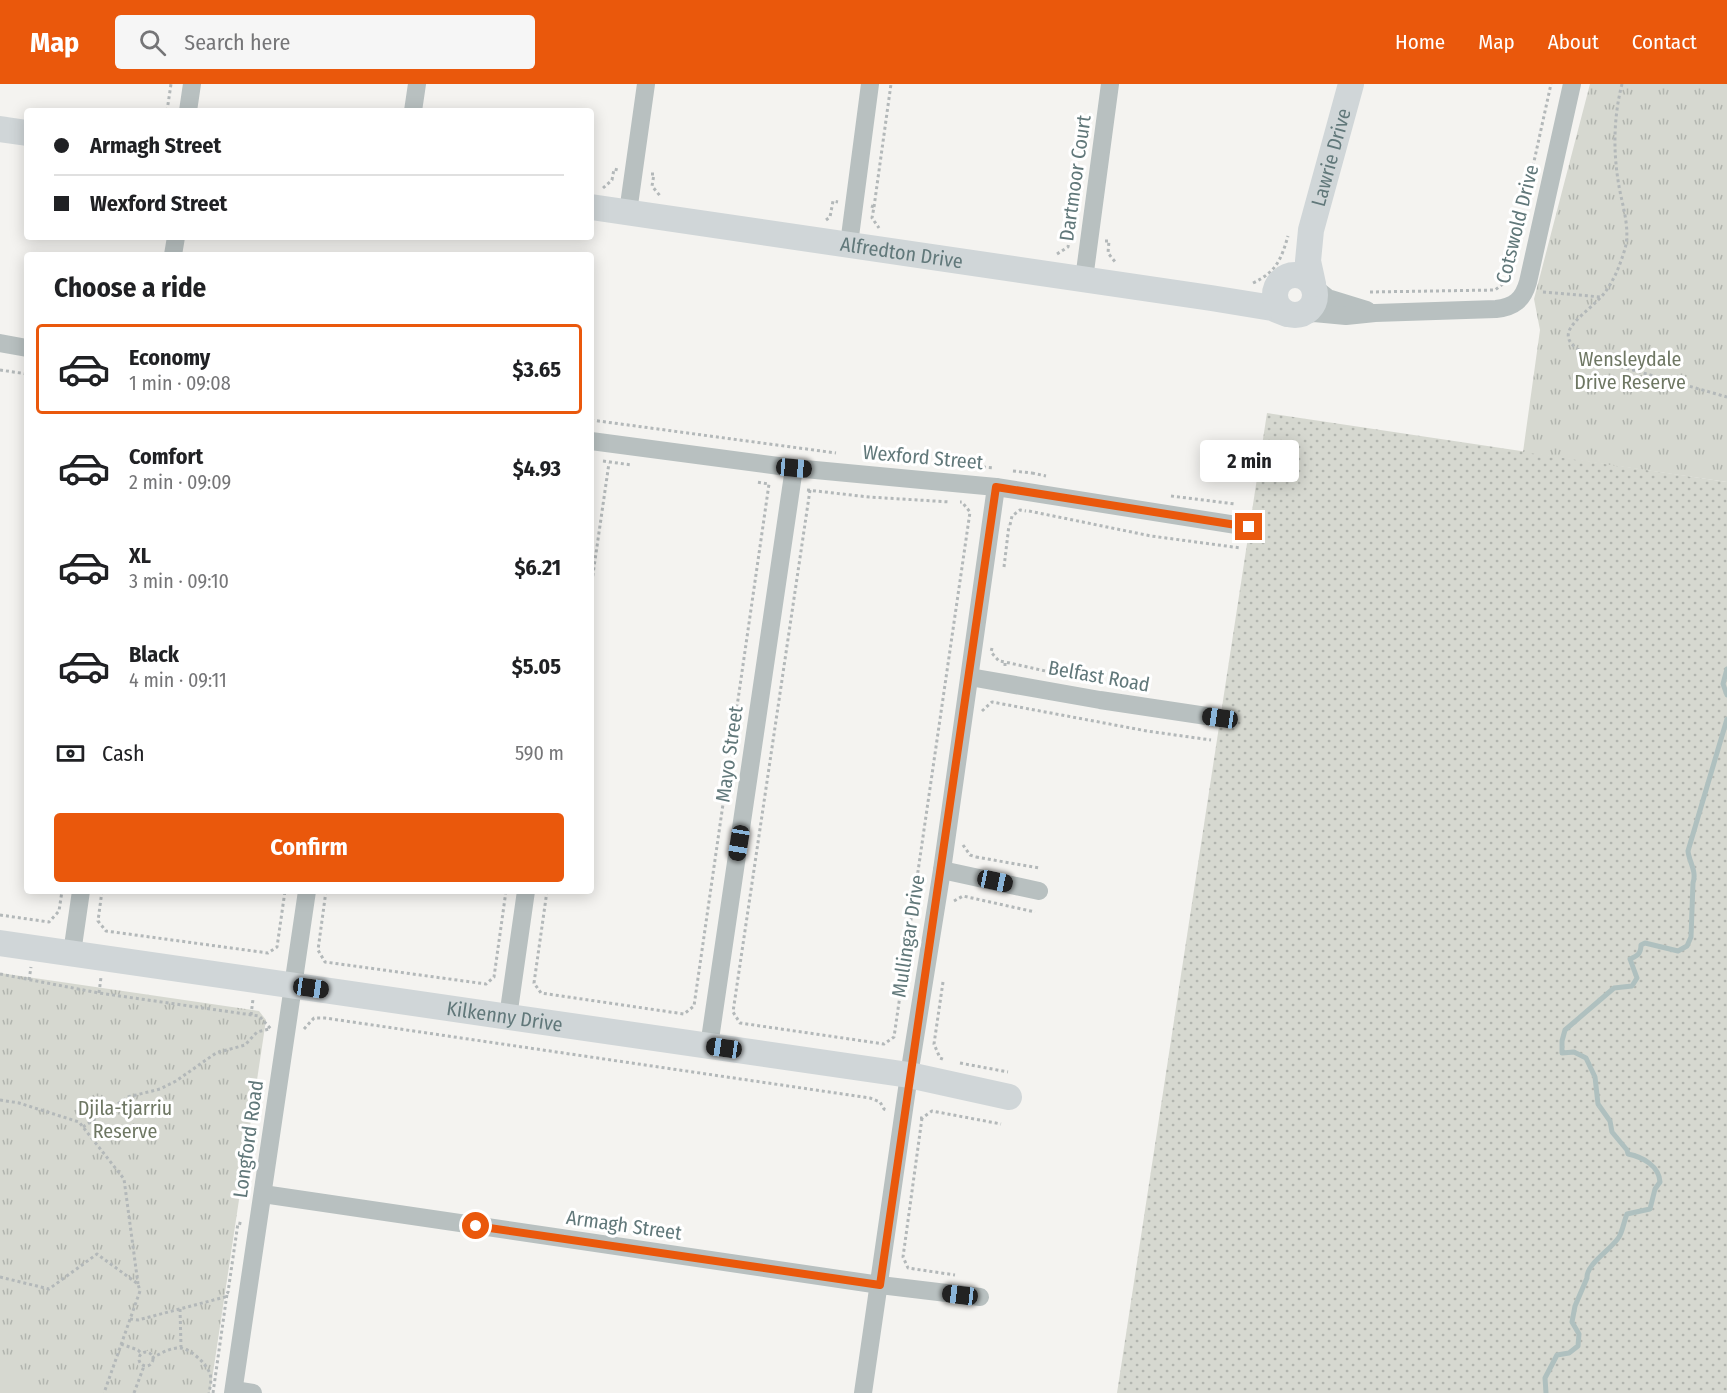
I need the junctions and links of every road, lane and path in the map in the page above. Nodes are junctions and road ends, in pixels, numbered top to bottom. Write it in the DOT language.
graph roads {
  1 [pos="171,84"];
  2 [pos="192,84"];
  3 [pos="417,84"];
  4 [pos="646,84"];
  5 [pos="870,84"];
  6 [pos="891,84"];
  7 [pos="1110,84"];
  8 [pos="1351,84"];
  9 [pos="1551,84"];
  10 [pos="1572,84"];
  11 [pos="1622,84"];
  12 [pos="167,108"];
  13 [pos="188,108"];
  14 [pos="413,108"];
  15 [pos="0,129"];
  16 [pos="24,133"];
  17 [pos="634,172"];
  18 [pos="597,197"];
  19 [pos="671,199"];
  20 [pos="853,204"];
  21 [pos="874,207"];
  22 [pos="628,212"];
  23 [pos="819,224"];
  24 [pos="880,229"];
  25 [pos="1311,230"];
  26 [pos="1089,239"];
  27 [pos="849,244"];
  28 [pos="1047,253"];
  29 [pos="1116,263"];
  30 [pos="1286,273"];
  31 [pos="1084,279"];
  32 [pos="1246,284"];
  33 [pos="1314,286"];
  34 [pos="1526,290"];
  35 [pos="1365,292"];
  36 [pos="1601,297"];
  37 [pos="1211,298"];
  38 [pos="1375,313"];
  39 [pos="1293,314"];
  40 [pos="0,343"];
  41 [pos="24,347"];
  42 [pos="0,370"];
  43 [pos="24,374"];
  44 [pos="1727,397"];
  45 [pos="594,420"];
  46 [pos="594,444"];
  47 [pos="841,454"];
  48 [pos="945,463"];
  49 [pos="641,466"];
  50 [pos="794,468"];
  51 [pos="1009,470"];
  52 [pos="1032,473"];
  53 [pos="997,478"];
  54 [pos="749,481"];
  55 [pos="810,490"];
  56 [pos="1027,511"];
  57 [pos="1249,527"];
  58 [pos="1241,548"];
  59 [pos="594,567"];
  60 [pos="970,676"];
  61 [pos="1220,718"];
  62 [pos="981,719"];
  63 [pos="1211,740"];
  64 [pos="964,835"];
  65 [pos="976,856"];
  66 [pos="942,870"];
  67 [pos="1040,891"];
  68 [pos="62,894"];
  69 [pos="81,894"];
  70 [pos="102,894"];
  71 [pos="285,894"];
  72 [pos="307,894"];
  73 [pos="327,894"];
  74 [pos="506,894"];
  75 [pos="526,894"];
  76 [pos="547,894"];
  77 [pos="954,901"];
  78 [pos="1035,912"];
  79 [pos="0,915"];
  80 [pos="0,943"];
  81 [pos="72,953"];
  82 [pos="0,974"];
  83 [pos="944,978"];
  84 [pos="293,985"];
  85 [pos="508,1017"];
  86 [pos="278,1030"];
  87 [pos="709,1046"];
  88 [pos="1008,1072"];
  89 [pos="909,1075"];
  90 [pos="1009,1097"];
  91 [pos="0,1100"];
  92 [pos="904,1113"];
  93 [pos="922,1118"];
  94 [pos="1002,1124"];
  95 [pos="83,1127"];
  96 [pos="262,1194"];
  97 [pos="258,1226"];
  98 [pos="955,1275"];
  99 [pos="0,1277"];
  100 [pos="138,1284"];
  101 [pos="880,1285"];
  102 [pos="228,1292"];
  103 [pos="980,1298"];
  104 [pos="180,1309"];
  105 [pos="130,1319"];
  106 [pos="121,1344"];
  107 [pos="181,1347"];
  108 [pos="142,1354"];
  109 [pos="152,1358"];
  110 [pos="144,1366"];
  111 [pos="234,1391"];
  112 [pos="104,1393"];
  113 [pos="134,1393"];
  114 [pos="211,1393"];
  115 [pos="254,1393"];
  116 [pos="863,1393"];
  1 -- 12 [label="path"];
  2 -- 13 [label="street"];
  3 -- 14 [label="street"];
  4 -- 17 [label="street"];
  5 -- 20 [label="street"];
  6 -- 21 [label="path"];
  7 -- 26 [label="street, Dartmoor Court"];
  8 -- 25 [label="street, Lawrie Drive"];
  9 -- 35 [label="path"];
  10 -- 34 [label="street, Cotswold Drive"];
  11 -- 36 [label="path"];
  15 -- 16 [label="street"];
  17 -- 18 [label="path"];
  17 -- 19 [label="path"];
  17 -- 22 [label="street"];
  18 -- 22 [label="street, Alfredton Drive"];
  20 -- 21 [label="path"];
  20 -- 23 [label="path"];
  20 -- 27 [label="street"];
  21 -- 24 [label="path"];
  22 -- 27 [label="street, Alfredton Drive"];
  25 -- 30 [label="street, Lawrie Drive"];
  25 -- 33 [label="street, Lawrie Drive"];
  26 -- 28 [label="path"];
  26 -- 29 [label="path"];
  26 -- 31 [label="street, Dartmoor Court"];
  27 -- 31 [label="street, Alfredton Drive"];
  30 -- 32 [label="path"];
  30 -- 33 [label="street"];
  30 -- 37 [label="street, Alfredton Drive"];
  30 -- 39 [label="street"];
  31 -- 37 [label="street, Alfredton Drive"];
  33 -- 38 [label="street, Cotswold Drive"];
  33 -- 39 [label="street"];
  34 -- 36 [label="path"];
  34 -- 38 [label="street, Cotswold Drive"];
  36 -- 44 [label="path"];
  37 -- 39 [label="street, Alfredton Drive"];
  38 -- 39 [label="street, Cotswold Drive"];
  40 -- 41 [label="street"];
  42 -- 43 [label="path"];
  45 -- 47 [label="path"];
  46 -- 50 [label="street, Wexford Street"];
  48 -- 53 [label="path"];
  49 -- 59 [label="path"];
  50 -- 53 [label="street, Wexford Street"];
  50 -- 87 [label="street, Mayo Street"];
  51 -- 52 [label="path"];
  53 -- 57 [label="street, Wexford Street"];
  53 -- 60 [label="street, Mullingar Drive"];
  54 -- 76 [label="path"];
  55 -- 55 [label="path"];
  56 -- 58 [label="path"];
  60 -- 61 [label="street, Belfast Road"];
  60 -- 66 [label="street, Mullingar Drive"];
  62 -- 63 [label="path"];
  64 -- 65 [label="path"];
  66 -- 67 [label="street"];
  66 -- 89 [label="street, Mullingar Drive"];
  68 -- 79 [label="path"];
  69 -- 81 [label="street"];
  70 -- 71 [label="path"];
  72 -- 84 [label="street, Longford Road"];
  73 -- 74 [label="path"];
  75 -- 85 [label="street"];
  77 -- 78 [label="path"];
  80 -- 81 [label="street, Kilkenny Drive"];
  81 -- 84 [label="street, Kilkenny Drive"];
  82 -- 86 [label="path"];
  83 -- 88 [label="path"];
  84 -- 85 [label="street, Kilkenny Drive"];
  84 -- 86 [label="street, Longford Road"];
  85 -- 87 [label="street, Kilkenny Drive"];
  86 -- 92 [label="path"];
  86 -- 95 [label="path"];
  86 -- 96 [label="street, Longford Road"];
  87 -- 89 [label="street, Kilkenny Drive"];
  89 -- 90 [label="street, Kilkenny Drive"];
  89 -- 92 [label="street, Mullingar Drive"];
  91 -- 95 [label="path"];
  92 -- 93 [label="path"];
  92 -- 101 [label="street, Mullingar Drive"];
  93 -- 94 [label="path"];
  93 -- 98 [label="path"];
  95 -- 100 [label="path"];
  96 -- 97 [label="street, Longford Road"];
  96 -- 101 [label="street, Armagh Street"];
  97 -- 102 [label="path"];
  97 -- 111 [label="street, Longford Road"];
  99 -- 100 [label="path"];
  100 -- 105 [label="path"];
  101 -- 103 [label="street, Armagh Street"];
  101 -- 116 [label="street, Mullingar Drive"];
  102 -- 104 [label="path"];
  102 -- 114 [label="path"];
  104 -- 105 [label="path"];
  104 -- 107 [label="path"];
  105 -- 106 [label="path"];
  106 -- 108 [label="path"];
  106 -- 112 [label="path"];
  107 -- 109 [label="path"];
  107 -- 114 [label="path"];
  108 -- 109 [label="path"];
  108 -- 110 [label="path"];
  109 -- 110 [label="path"];
  110 -- 113 [label="path"];
  111 -- 115 [label="street"];
}
